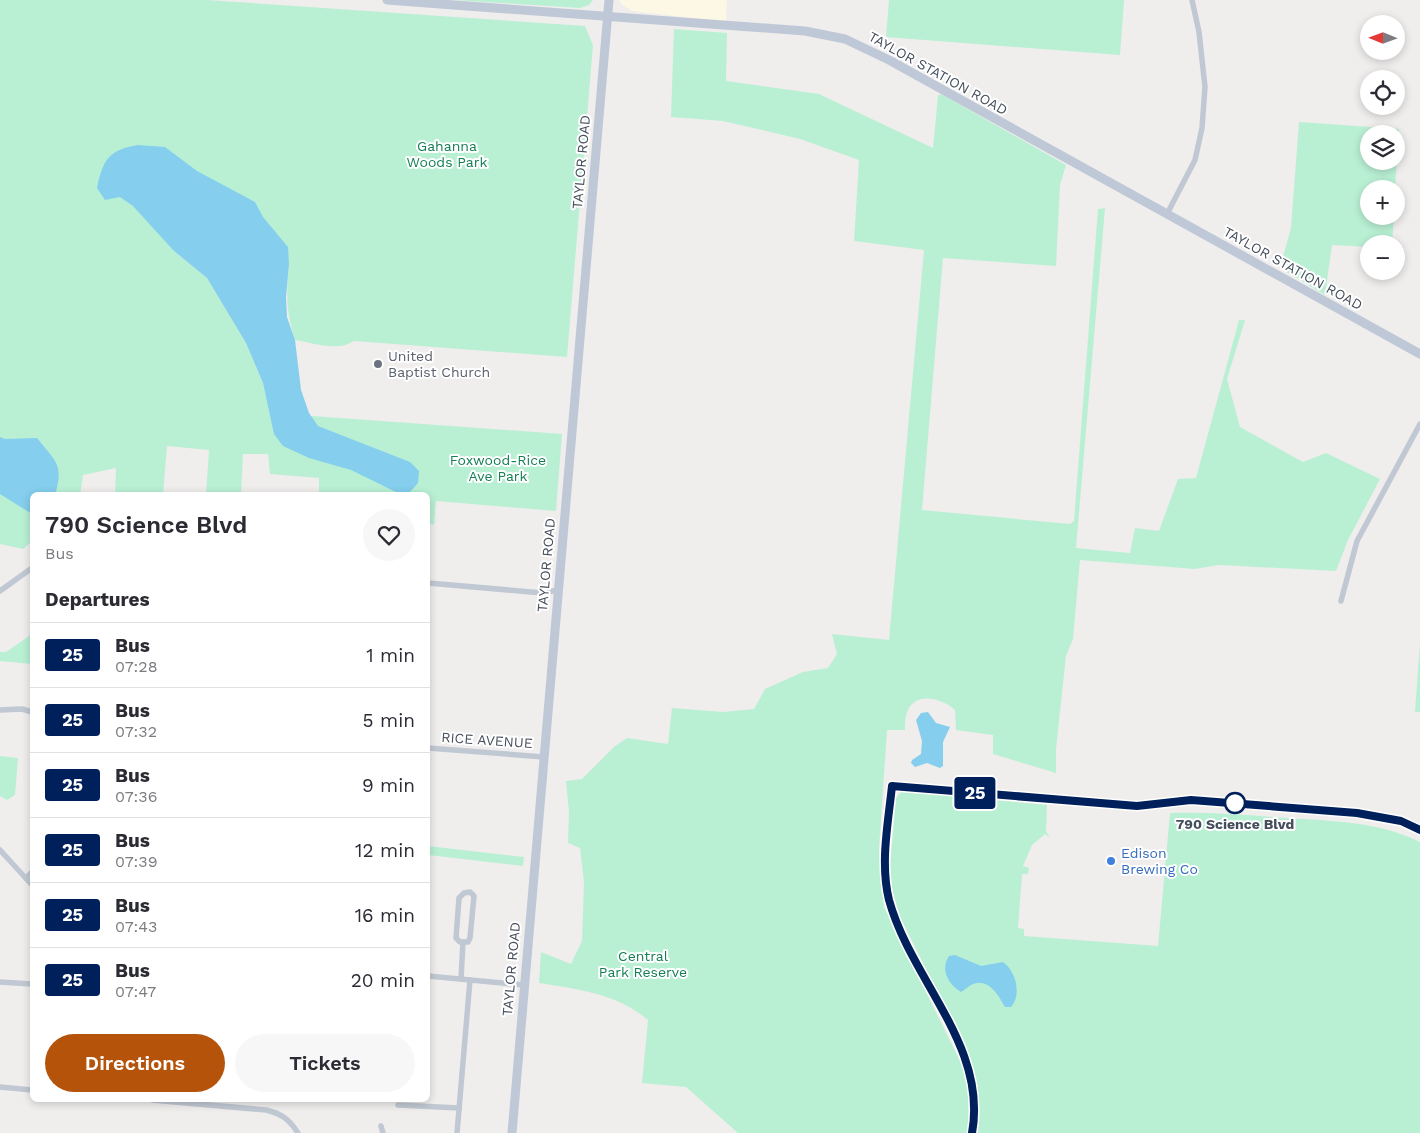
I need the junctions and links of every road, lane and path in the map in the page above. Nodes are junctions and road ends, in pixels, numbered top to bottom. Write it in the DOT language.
graph roads {
  1 [pos="387,0"];
  2 [pos="609,0"];
  3 [pos="1192,0"];
  4 [pos="608,16"];
  5 [pos="1167,214"];
  6 [pos="1420,354"];
  7 [pos="1420,424"];
  8 [pos="30,569"];
  9 [pos="430,583"];
  10 [pos="0,590"];
  11 [pos="558,590"];
  12 [pos="1342,602"];
  13 [pos="0,710"];
  14 [pos="30,711"];
  15 [pos="430,748"];
  16 [pos="544,757"];
  17 [pos="1420,830"];
  18 [pos="0,850"];
  19 [pos="30,874"];
  20 [pos="26,878"];
  21 [pos="30,883"];
  22 [pos="463,942"];
  23 [pos="430,976"];
  24 [pos="461,979"];
  25 [pos="470,980"];
  26 [pos="0,982"];
  27 [pos="30,984"];
  28 [pos="524,984"];
  29 [pos="0,1087"];
  30 [pos="30,1090"];
  31 [pos="175,1102"];
  32 [pos="398,1105"];
  33 [pos="459,1108"];
  34 [pos="298,1133"];
  35 [pos="457,1133"];
  36 [pos="512,1133"];
  37 [pos="972,1133"];
  1 -- 4 [label="main road, TAYLOR STATION ROAD"];
  2 -- 4 [label="main road, TAYLOR ROAD"];
  3 -- 5 [label="street"];
  4 -- 5 [label="main road, TAYLOR STATION ROAD"];
  4 -- 11 [label="main road, TAYLOR ROAD"];
  5 -- 6 [label="main road, TAYLOR STATION ROAD"];
  7 -- 12 [label="street"];
  8 -- 10 [label="street"];
  9 -- 11 [label="street"];
  11 -- 16 [label="main road, TAYLOR ROAD"];
  13 -- 14 [label="street"];
  15 -- 16 [label="street, RICE AVENUE"];
  16 -- 28 [label="main road, TAYLOR ROAD"];
  17 -- 37 [label="street"];
  18 -- 20 [label="street"];
  19 -- 20 [label="street"];
  20 -- 21 [label="street"];
  22 -- 22 [label="street"];
  22 -- 24 [label="street"];
  23 -- 24 [label="street"];
  24 -- 25 [label="street"];
  25 -- 28 [label="street"];
  25 -- 33 [label="street"];
  26 -- 27 [label="street"];
  28 -- 36 [label="main road, TAYLOR ROAD"];
  29 -- 30 [label="street"];
  31 -- 34 [label="street"];
  32 -- 33 [label="street"];
  33 -- 35 [label="street"];
}
